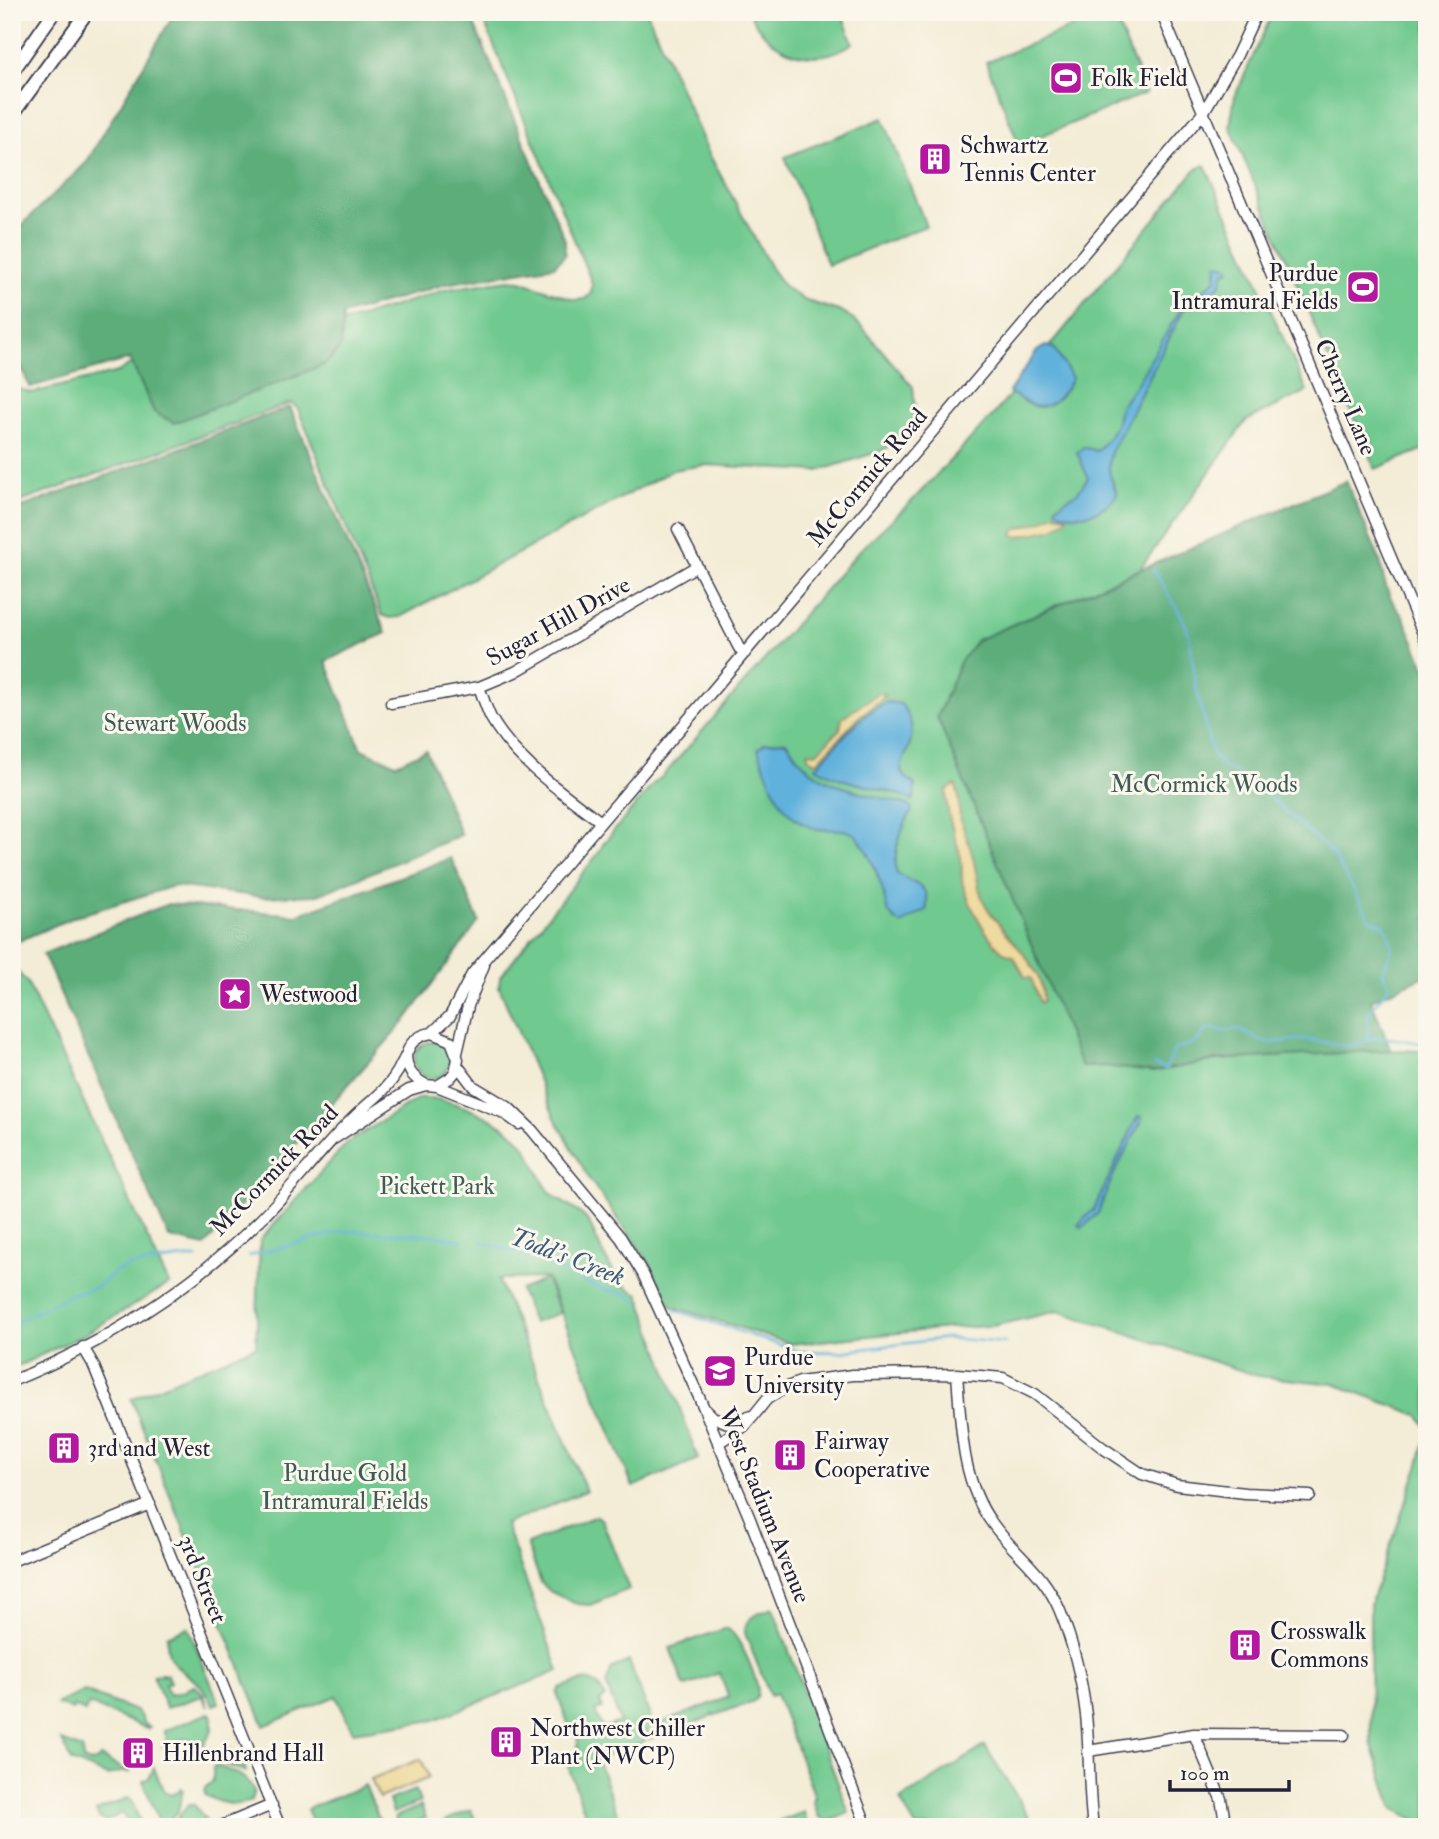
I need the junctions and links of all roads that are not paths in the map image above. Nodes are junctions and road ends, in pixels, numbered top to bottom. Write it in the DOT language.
graph roads {
  1 [pos="54,12"];
  2 [pos="87,12"];
  3 [pos="1161,12"];
  4 [pos="1257,12"];
  5 [pos="12,72"];
  6 [pos="1203,113"];
  7 [pos="12,115"];
  8 [pos="678,529"];
  9 [pos="697,566"];
  10 [pos="1427,643"];
  11 [pos="745,653"];
  12 [pos="479,687"];
  13 [pos="391,703"];
  14 [pos="601,822"];
  15 [pos="489,955"];
  16 [pos="432,1033"];
  17 [pos="457,1054"];
  18 [pos="406,1056"];
  19 [pos="457,1065"];
  20 [pos="432,1085"];
  21 [pos="335,1138"];
  22 [pos="545,1148"];
  23 [pos="83,1347"];
  24 [pos="957,1374"];
  25 [pos="12,1381"];
  26 [pos="703,1406"];
  27 [pos="752,1416"];
  28 [pos="718,1443"];
  29 [pos="1310,1496"];
  30 [pos="150,1504"];
  31 [pos="12,1561"];
  32 [pos="1194,1734"];
  33 [pos="1344,1735"];
  34 [pos="1088,1751"];
  35 [pos="272,1805"];
  36 [pos="219,1827"];
  37 [pos="280,1827"];
  38 [pos="867,1827"];
  39 [pos="1093,1827"];
  40 [pos="1226,1827"];
  1 -- 5 [label="main road"];
  2 -- 7 [label="main road"];
  3 -- 6 [label="street, Cherry Lane"];
  4 -- 6 [label="street, McCormick Road"];
  6 -- 10 [label="street, Cherry Lane"];
  6 -- 11 [label="street, McCormick Road"];
  8 -- 9 [label="street"];
  9 -- 11 [label="street"];
  9 -- 12 [label="street, Sugar Hill Drive"];
  11 -- 14 [label="street, McCormick Road"];
  12 -- 13 [label="street, Sugar Hill Drive"];
  12 -- 14 [label="street"];
  14 -- 15 [label="street, McCormick Road"];
  15 -- 16 [label="street, McCormick Road"];
  15 -- 17 [label="street, McCormick Road"];
  16 -- 17 [label="street"];
  16 -- 18 [label="street"];
  17 -- 19 [label="street"];
  18 -- 20 [label="street"];
  18 -- 21 [label="street, McCormick Road"];
  19 -- 20 [label="street"];
  19 -- 22 [label="street, West Stadium Avenue"];
  20 -- 21 [label="street"];
  20 -- 22 [label="street, West Stadium Avenue"];
  21 -- 23 [label="street, McCormick Road"];
  22 -- 26 [label="street, West Stadium Avenue"];
  23 -- 25 [label="street, McCormick Road"];
  23 -- 30 [label="street, 3rd Street"];
  24 -- 27 [label="street"];
  24 -- 29 [label="street"];
  24 -- 34 [label="street"];
  26 -- 27 [label="street"];
  26 -- 28 [label="street, West Stadium Avenue"];
  27 -- 28 [label="street"];
  28 -- 38 [label="street, West Stadium Avenue"];
  30 -- 31 [label="street"];
  30 -- 35 [label="street, 3rd Street"];
  32 -- 33 [label="street"];
  32 -- 34 [label="street"];
  32 -- 40 [label="street"];
  34 -- 39 [label="street"];
  35 -- 36 [label="street"];
  35 -- 37 [label="street, 3rd Street"];
}
